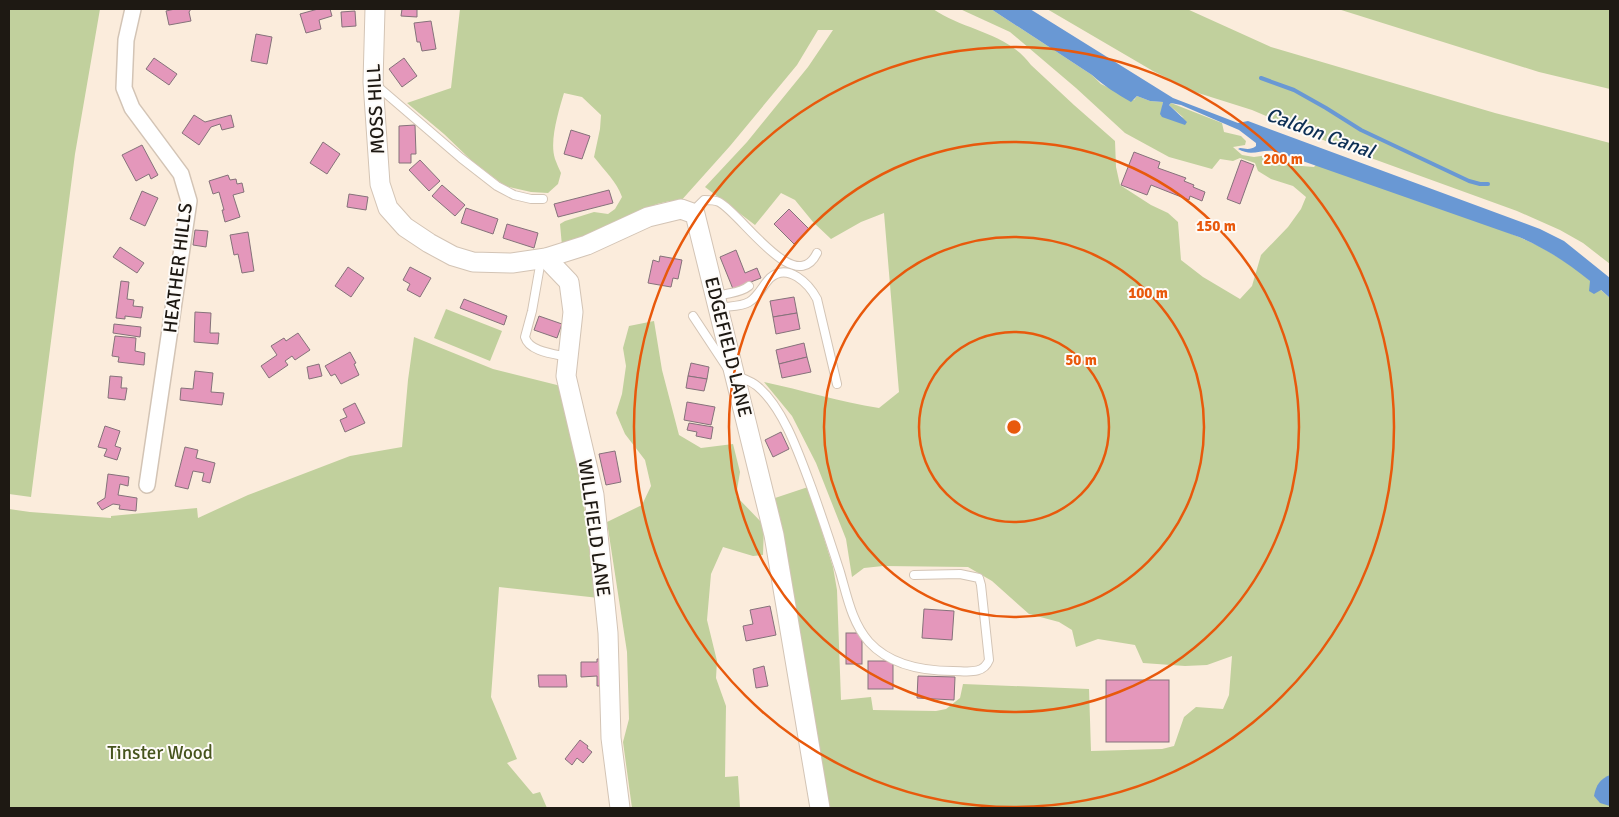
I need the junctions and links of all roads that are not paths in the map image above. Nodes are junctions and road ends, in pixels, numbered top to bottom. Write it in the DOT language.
graph roads {
  1 [pos="133,9"];
  2 [pos="375,9"];
  3 [pos="373,82"];
  4 [pos="543,199"];
  5 [pos="692,213"];
  6 [pos="817,253"];
  7 [pos="544,258"];
  8 [pos="748,286"];
  9 [pos="717,303"];
  10 [pos="693,316"];
  11 [pos="568,357"];
  12 [pos="735,375"];
  13 [pos="837,384"];
  14 [pos="147,485"];
  15 [pos="914,574"];
  16 [pos="620,808"];
  17 [pos="820,808"];
  1 -- 14 [label="street, HEATHER HILLS"];
  2 -- 3 [label="street, MOSS HILL"];
  3 -- 4 [label="lane"];
  3 -- 7 [label="street, MOSS HILL"];
  5 -- 6 [label="lane"];
  5 -- 7 [label="street"];
  5 -- 9 [label="street, EDGEFIELD LANE"];
  7 -- 11 [label="street, WILLFIELD LANE"];
  7 -- 11 [label="lane"];
  8 -- 9 [label="lane"];
  9 -- 12 [label="street, EDGEFIELD LANE"];
  9 -- 13 [label="lane"];
  10 -- 12 [label="lane"];
  11 -- 16 [label="street, WILLFIELD LANE"];
  12 -- 15 [label="lane"];
  12 -- 17 [label="street, EDGEFIELD LANE"];
}
